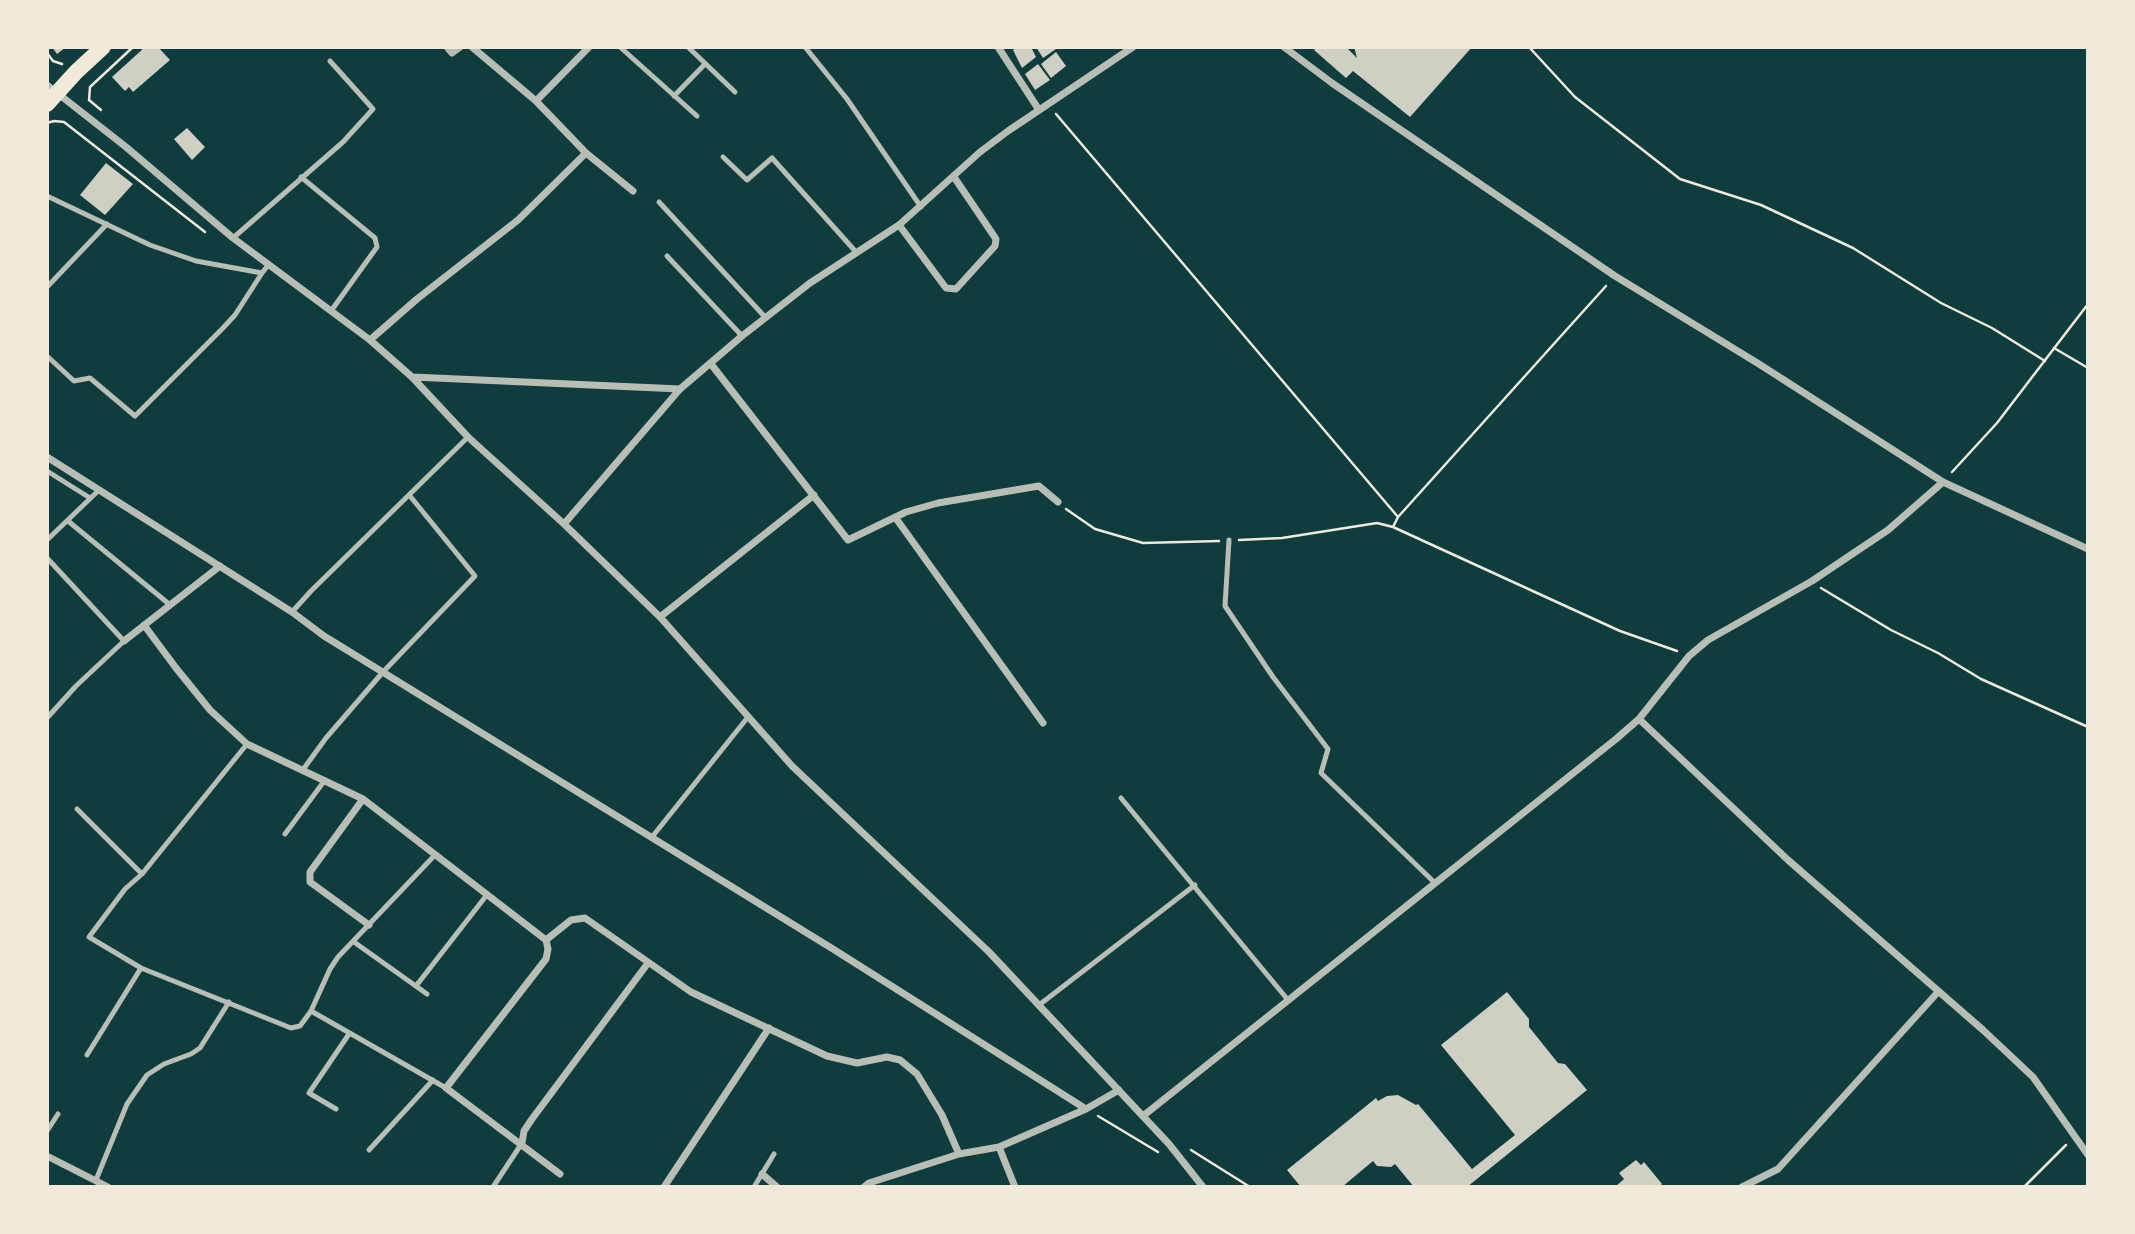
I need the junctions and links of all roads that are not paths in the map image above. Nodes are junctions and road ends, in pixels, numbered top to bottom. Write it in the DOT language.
graph roads {
  1 [pos="103,47"];
  2 [pos="447,47"];
  3 [pos="460,47"];
  4 [pos="472,47"];
  5 [pos="589,47"];
  6 [pos="620,47"];
  7 [pos="688,47"];
  8 [pos="805,47"];
  9 [pos="998,47"];
  10 [pos="1133,47"];
  11 [pos="1284,47"];
  12 [pos="330,61"];
  13 [pos="705,64"];
  14 [pos="735,92"];
  15 [pos="50,94"];
  16 [pos="674,96"];
  17 [pos="536,101"];
  18 [pos="1039,110"];
  19 [pos="697,116"];
  20 [pos="586,153"];
  21 [pos="723,157"];
  22 [pos="301,177"];
  23 [pos="954,177"];
  24 [pos="633,191"];
  25 [pos="47,196"];
  26 [pos="659,202"];
  27 [pos="921,207"];
  28 [pos="107,223"];
  29 [pos="899,225"];
  30 [pos="233,238"];
  31 [pos="856,253"];
  32 [pos="667,256"];
  33 [pos="270,264"];
  34 [pos="262,273"];
  35 [pos="47,287"];
  36 [pos="331,311"];
  37 [pos="765,317"];
  38 [pos="741,336"];
  39 [pos="370,340"];
  40 [pos="47,356"];
  41 [pos="711,363"];
  42 [pos="412,377"];
  43 [pos="680,389"];
  44 [pos="468,437"];
  45 [pos="47,457"];
  46 [pos="47,471"];
  47 [pos="1943,482"];
  48 [pos="99,490"];
  49 [pos="814,495"];
  50 [pos="410,496"];
  51 [pos="90,498"];
  52 [pos="1058,502"];
  53 [pos="895,517"];
  54 [pos="68,521"];
  55 [pos="564,524"];
  56 [pos="47,540"];
  57 [pos="1229,540"];
  58 [pos="2088,549"];
  59 [pos="47,558"];
  60 [pos="220,566"];
  61 [pos="169,604"];
  62 [pos="292,612"];
  63 [pos="660,617"];
  64 [pos="144,625"];
  65 [pos="124,641"];
  66 [pos="383,672"];
  67 [pos="748,716"];
  68 [pos="47,718"];
  69 [pos="1639,719"];
  70 [pos="1044,723"];
  71 [pos="247,744"];
  72 [pos="302,771"];
  73 [pos="326,780"];
  74 [pos="1121,798"];
  75 [pos="363,799"];
  76 [pos="77,809"];
  77 [pos="285,834"];
  78 [pos="652,837"];
  79 [pos="434,856"];
  80 [pos="142,874"];
  81 [pos="1435,883"];
  82 [pos="1195,885"];
  83 [pos="486,896"];
  84 [pos="369,925"];
  85 [pos="545,940"];
  86 [pos="354,942"];
  87 [pos="648,963"];
  88 [pos="141,968"];
  89 [pos="416,986"];
  90 [pos="1938,992"];
  91 [pos="427,994"];
  92 [pos="1288,1000"];
  93 [pos="229,1002"];
  94 [pos="1039,1005"];
  95 [pos="311,1011"];
  96 [pos="769,1028"];
  97 [pos="349,1034"];
  98 [pos="88,1055"];
  99 [pos="433,1080"];
  100 [pos="446,1088"];
  101 [pos="1119,1090"];
  102 [pos="336,1109"];
  103 [pos="1086,1109"];
  104 [pos="58,1114"];
  105 [pos="1143,1116"];
  106 [pos="47,1131"];
  107 [pos="522,1143"];
  108 [pos="999,1147"];
  109 [pos="369,1150"];
  110 [pos="774,1154"];
  111 [pos="959,1154"];
  112 [pos="2088,1155"];
  113 [pos="47,1156"];
  114 [pos="560,1174"];
  115 [pos="762,1174"];
  116 [pos="96,1180"];
  117 [pos="494,1184"];
  118 [pos="108,1187"];
  119 [pos="502,1187"];
  120 [pos="664,1187"];
  121 [pos="754,1187"];
  122 [pos="777,1187"];
  123 [pos="864,1187"];
  124 [pos="1015,1187"];
  125 [pos="1203,1187"];
  126 [pos="1742,1187"];
  1 -- 15 [label="main road"];
  2 -- 3 [label="street"];
  4 -- 17 [label="street"];
  5 -- 17 [label="street"];
  6 -- 16 [label="lane"];
  7 -- 13 [label="lane"];
  8 -- 27 [label="lane"];
  9 -- 18 [label="street"];
  10 -- 18 [label="street"];
  11 -- 47 [label="street"];
  12 -- 22 [label="lane"];
  13 -- 14 [label="lane"];
  13 -- 16 [label="lane"];
  15 -- 30 [label="street"];
  16 -- 19 [label="lane"];
  17 -- 20 [label="street"];
  18 -- 23 [label="street"];
  20 -- 24 [label="street"];
  20 -- 39 [label="street"];
  21 -- 31 [label="lane"];
  22 -- 30 [label="lane"];
  22 -- 36 [label="lane"];
  23 -- 27 [label="street"];
  23 -- 29 [label="street"];
  25 -- 28 [label="lane"];
  26 -- 37 [label="lane"];
  27 -- 29 [label="street"];
  28 -- 34 [label="lane"];
  28 -- 35 [label="lane"];
  29 -- 31 [label="street"];
  30 -- 33 [label="street"];
  31 -- 37 [label="street"];
  32 -- 38 [label="lane"];
  33 -- 34 [label="lane"];
  33 -- 36 [label="street"];
  34 -- 40 [label="lane"];
  36 -- 39 [label="street"];
  37 -- 38 [label="street"];
  38 -- 41 [label="street"];
  39 -- 42 [label="street"];
  41 -- 43 [label="street"];
  41 -- 49 [label="street"];
  42 -- 43 [label="street"];
  42 -- 44 [label="street"];
  43 -- 55 [label="street"];
  44 -- 50 [label="lane"];
  44 -- 55 [label="street"];
  45 -- 48 [label="street"];
  46 -- 51 [label="lane"];
  47 -- 58 [label="street"];
  47 -- 69 [label="street"];
  48 -- 51 [label="lane"];
  48 -- 60 [label="street"];
  49 -- 53 [label="street"];
  49 -- 63 [label="street"];
  50 -- 62 [label="lane"];
  50 -- 66 [label="lane"];
  51 -- 54 [label="lane"];
  52 -- 53 [label="street"];
  53 -- 70 [label="street"];
  54 -- 56 [label="lane"];
  54 -- 61 [label="lane"];
  55 -- 63 [label="street"];
  57 -- 81 [label="lane"];
  59 -- 65 [label="lane"];
  60 -- 61 [label="street"];
  60 -- 62 [label="street"];
  61 -- 64 [label="street"];
  62 -- 66 [label="street"];
  63 -- 67 [label="street"];
  64 -- 65 [label="street"];
  64 -- 71 [label="street"];
  65 -- 68 [label="lane"];
  66 -- 72 [label="lane"];
  66 -- 78 [label="street"];
  67 -- 78 [label="lane"];
  67 -- 94 [label="street"];
  69 -- 81 [label="street"];
  69 -- 90 [label="street"];
  71 -- 72 [label="street"];
  71 -- 80 [label="lane"];
  72 -- 73 [label="street"];
  73 -- 75 [label="street"];
  73 -- 77 [label="lane"];
  74 -- 82 [label="lane"];
  75 -- 79 [label="street"];
  75 -- 84 [label="street"];
  76 -- 80 [label="lane"];
  78 -- 103 [label="street"];
  79 -- 83 [label="street"];
  79 -- 84 [label="lane"];
  80 -- 88 [label="lane"];
  81 -- 92 [label="street"];
  82 -- 92 [label="lane"];
  82 -- 94 [label="lane"];
  83 -- 85 [label="street"];
  83 -- 89 [label="lane"];
  84 -- 86 [label="lane"];
  85 -- 87 [label="street"];
  85 -- 100 [label="street"];
  86 -- 89 [label="lane"];
  86 -- 95 [label="lane"];
  87 -- 96 [label="street"];
  87 -- 107 [label="street"];
  88 -- 93 [label="lane"];
  88 -- 98 [label="lane"];
  89 -- 91 [label="lane"];
  90 -- 112 [label="street"];
  90 -- 126 [label="street"];
  92 -- 105 [label="street"];
  93 -- 95 [label="lane"];
  93 -- 116 [label="lane"];
  94 -- 101 [label="street"];
  95 -- 97 [label="lane"];
  96 -- 111 [label="street"];
  96 -- 120 [label="street"];
  97 -- 99 [label="lane"];
  97 -- 102 [label="lane"];
  99 -- 100 [label="lane"];
  99 -- 109 [label="lane"];
  100 -- 107 [label="street"];
  101 -- 103 [label="street"];
  101 -- 105 [label="street"];
  103 -- 108 [label="street"];
  104 -- 106 [label="lane"];
  105 -- 125 [label="street"];
  107 -- 114 [label="street"];
  107 -- 117 [label="lane"];
  108 -- 111 [label="street"];
  108 -- 124 [label="street"];
  110 -- 115 [label="lane"];
  111 -- 123 [label="street"];
  113 -- 116 [label="street"];
  115 -- 121 [label="lane"];
  115 -- 122 [label="street"];
  116 -- 118 [label="street"];
  117 -- 119 [label="lane"];
}
